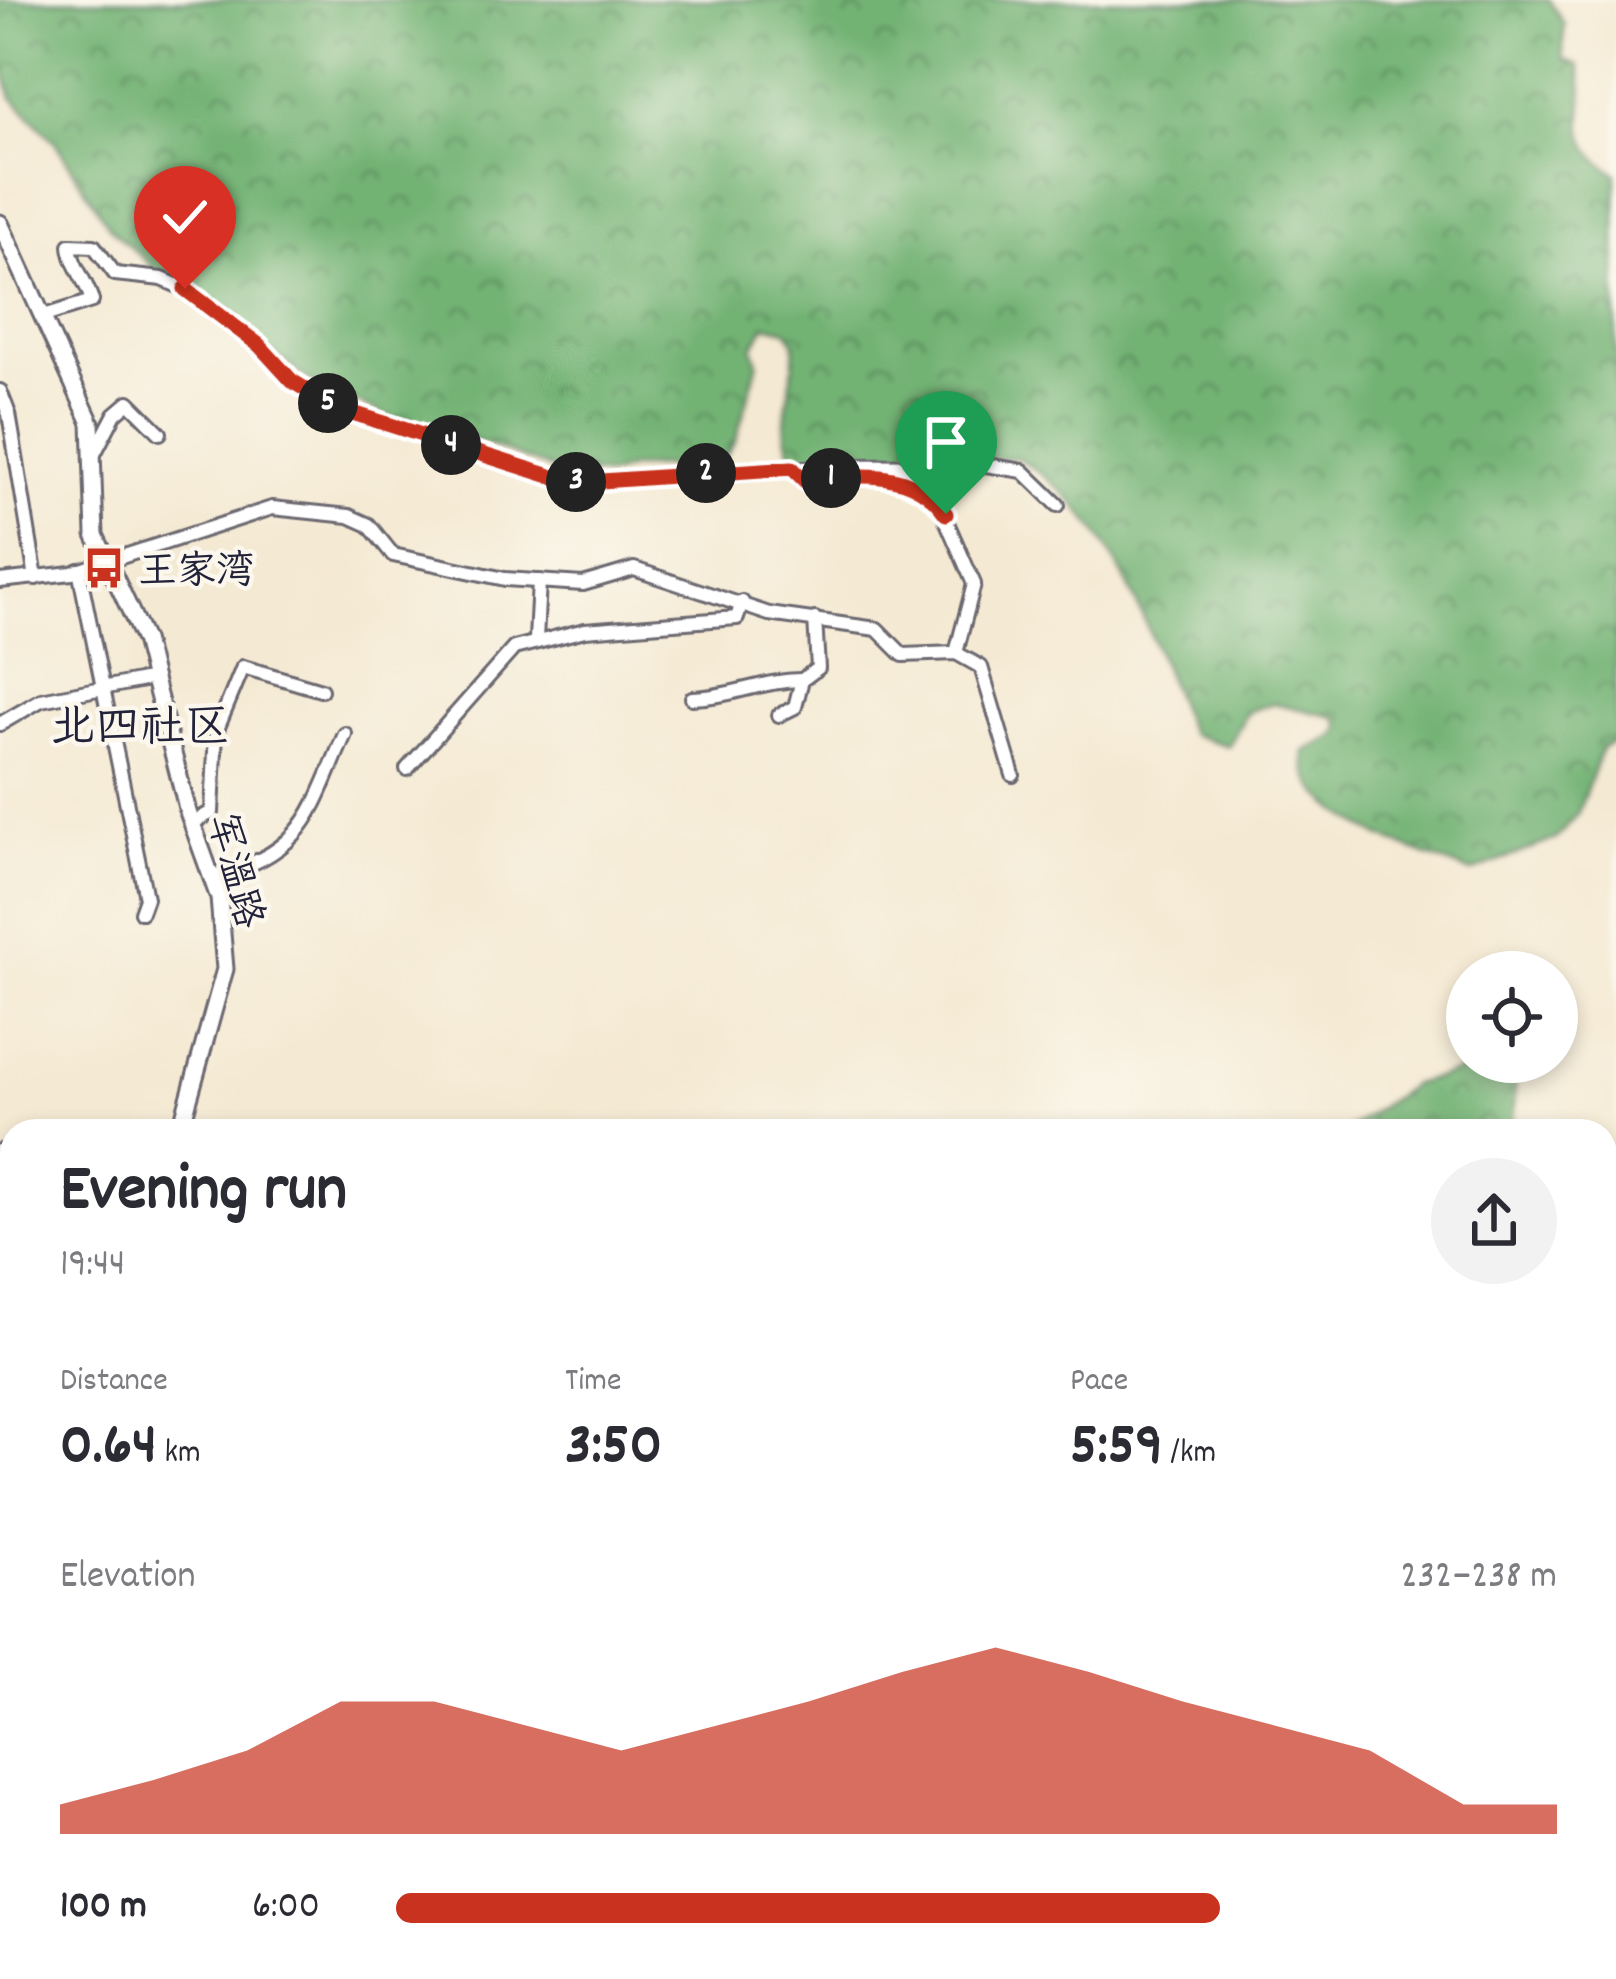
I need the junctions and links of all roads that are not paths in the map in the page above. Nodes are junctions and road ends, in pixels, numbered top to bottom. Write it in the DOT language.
graph roads {
  1 [pos="0,224"];
  2 [pos="44,316"];
  3 [pos="0,392"];
  4 [pos="160,433"];
  5 [pos="94,454"];
  6 [pos="792,468"];
  7 [pos="1058,506"];
  8 [pos="106,558"];
  9 [pos="79,570"];
  10 [pos="35,578"];
  11 [pos="0,581"];
  12 [pos="539,581"];
  13 [pos="742,602"];
  14 [pos="815,619"];
  15 [pos="536,639"];
  16 [pos="956,653"];
  17 [pos="818,668"];
  18 [pos="154,678"];
  19 [pos="802,680"];
  20 [pos="832,680"];
  21 [pos="106,687"];
  22 [pos="321,690"];
  23 [pos="692,698"];
  24 [pos="779,715"];
  25 [pos="0,724"];
  26 [pos="345,734"];
  27 [pos="407,769"];
  28 [pos="1012,775"];
  29 [pos="192,823"];
  30 [pos="212,878"];
  31 [pos="141,912"];
  32 [pos="183,1119"];
  1 -- 2 [label="main road, 军温路"];
  2 -- 5 [label="main road, 军温路"];
  2 -- 6 [label="street"];
  3 -- 10 [label="street"];
  4 -- 5 [label="street"];
  5 -- 8 [label="main road, 军温路"];
  6 -- 7 [label="street"];
  6 -- 16 [label="street"];
  8 -- 9 [label="street"];
  8 -- 12 [label="street"];
  8 -- 18 [label="main road, 军温路"];
  9 -- 10 [label="street"];
  9 -- 21 [label="street"];
  10 -- 11 [label="street"];
  12 -- 13 [label="street"];
  12 -- 15 [label="street"];
  13 -- 14 [label="street"];
  13 -- 15 [label="street"];
  14 -- 16 [label="street"];
  14 -- 17 [label="street"];
  15 -- 27 [label="street"];
  16 -- 28 [label="street"];
  17 -- 19 [label="street"];
  17 -- 20 [label="street"];
  18 -- 21 [label="street"];
  18 -- 29 [label="main road, 军温路"];
  19 -- 23 [label="street"];
  19 -- 24 [label="street"];
  21 -- 25 [label="street"];
  21 -- 31 [label="street"];
  22 -- 29 [label="street"];
  26 -- 30 [label="street"];
  29 -- 30 [label="main road, 军温路"];
  30 -- 32 [label="main road, 军温路"];
}
